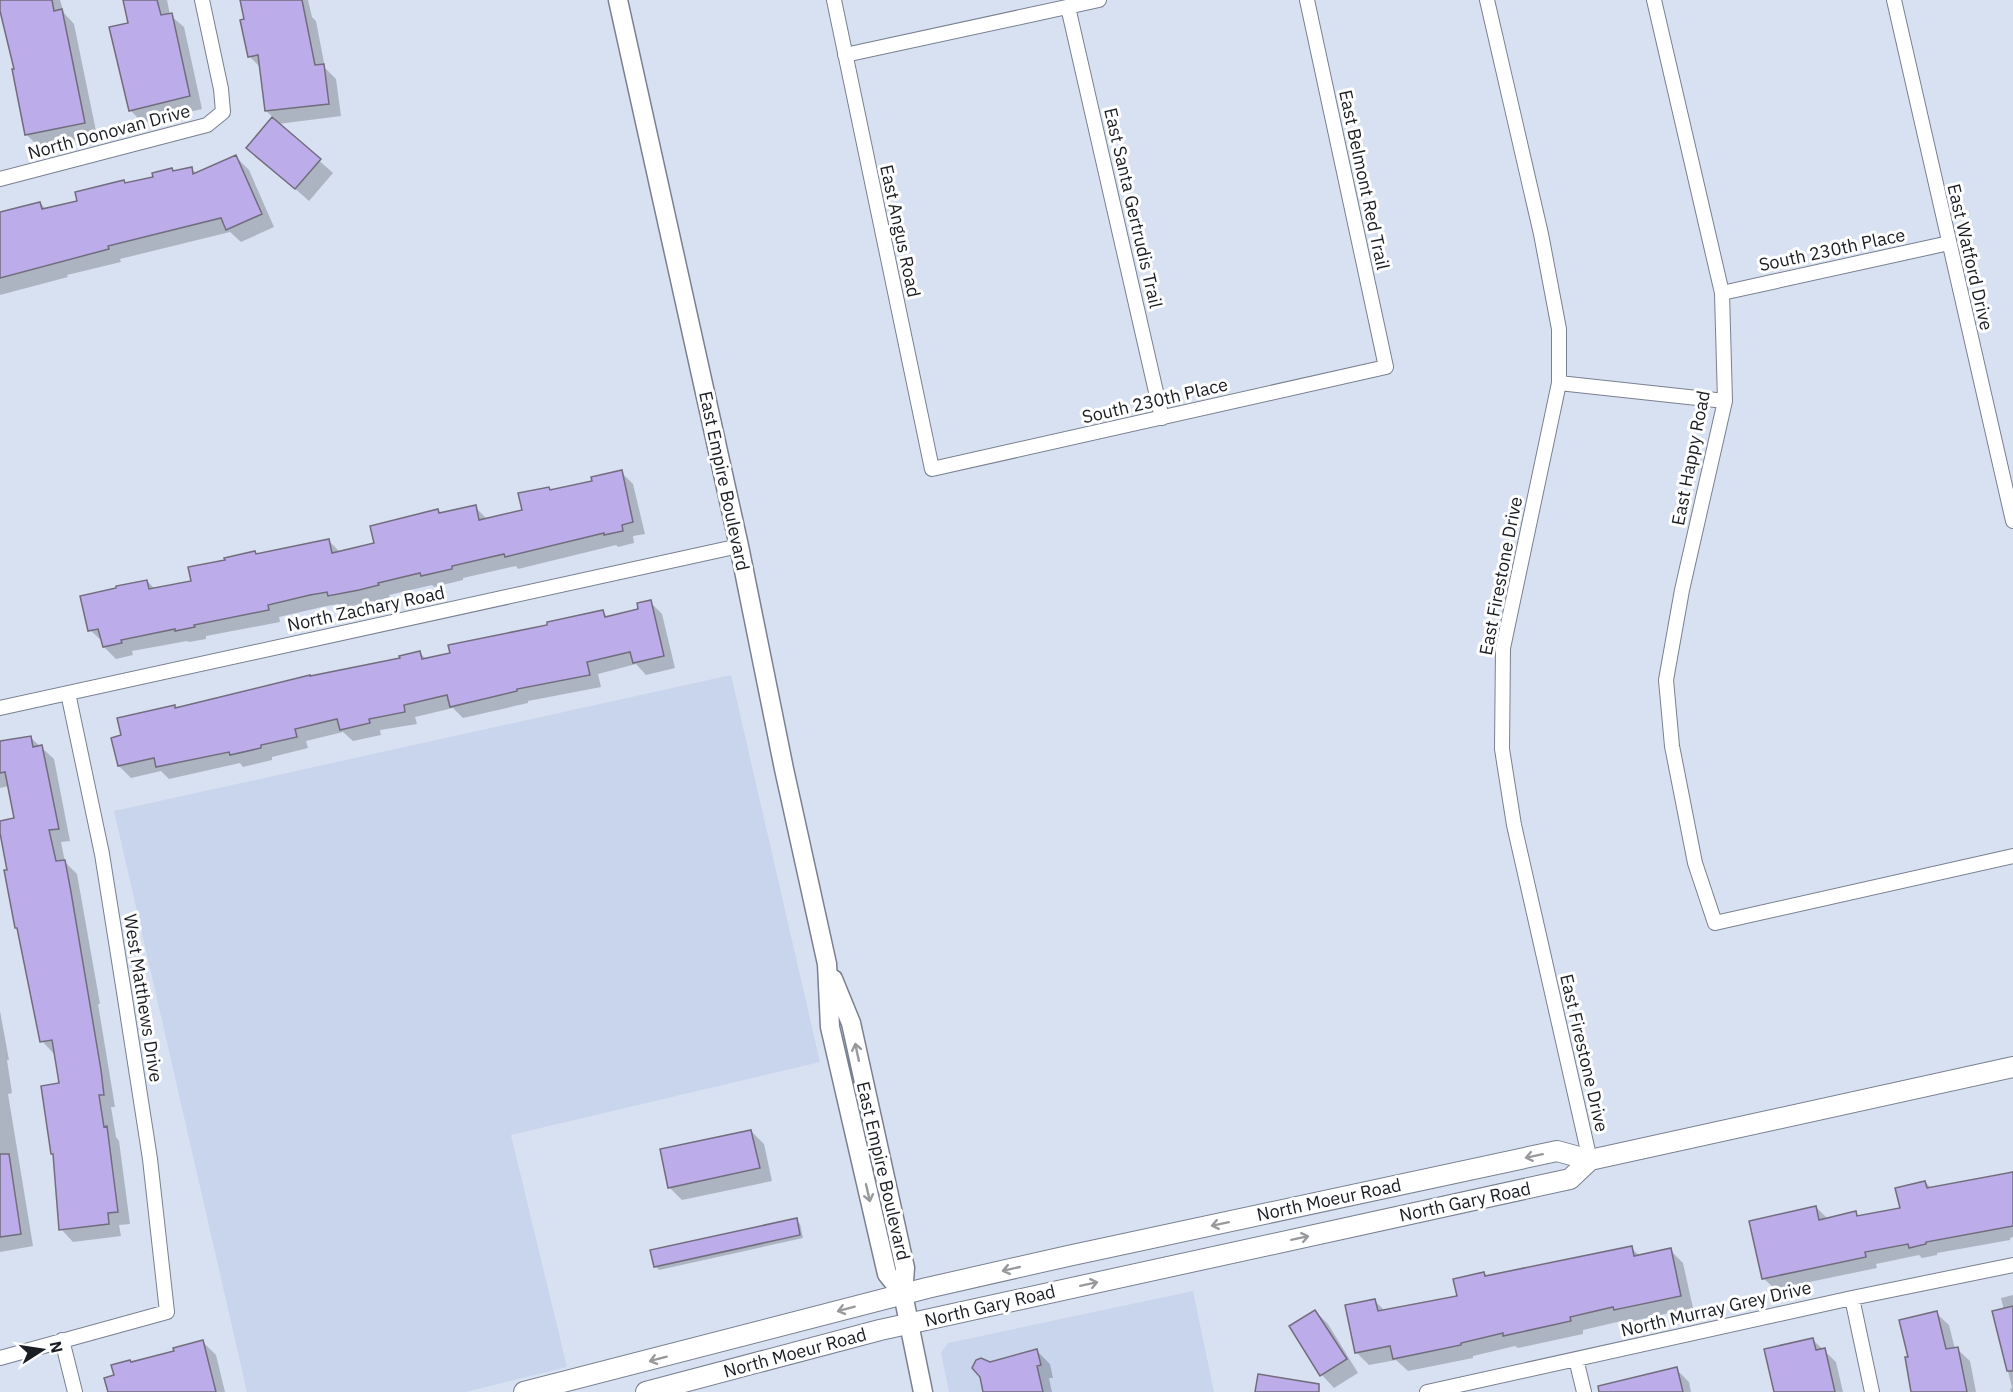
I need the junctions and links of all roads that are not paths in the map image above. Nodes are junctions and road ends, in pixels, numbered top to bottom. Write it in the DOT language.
graph roads {
  1 [pos="202,0"];
  2 [pos="618,0"];
  3 [pos="834,0"];
  4 [pos="1099,0"];
  5 [pos="1307,0"];
  6 [pos="1486,0"];
  7 [pos="1654,0"];
  8 [pos="1894,0"];
  9 [pos="1068,7"];
  10 [pos="845,55"];
  11 [pos="1,175"];
  12 [pos="1948,243"];
  13 [pos="1722,293"];
  14 [pos="1386,367"];
  15 [pos="1559,383"];
  16 [pos="1725,401"];
  17 [pos="1162,418"];
  18 [pos="933,469"];
  19 [pos="2013,521"];
  20 [pos="739,546"];
  21 [pos="68,693"];
  22 [pos="0,708"];
  23 [pos="2013,856"];
  24 [pos="2013,1067"];
  25 [pos="1590,1160"];
  26 [pos="1068,1256"];
  27 [pos="2013,1264"];
  28 [pos="903,1294"];
  29 [pos="1852,1298"];
  30 [pos="909,1324"];
  31 [pos="62,1340"];
  32 [pos="0,1358"];
  33 [pos="1576,1359"];
  34 [pos="75,1392"];
  35 [pos="524,1392"];
  36 [pos="646,1392"];
  37 [pos="923,1392"];
  38 [pos="1427,1392"];
  39 [pos="1584,1392"];
  40 [pos="1872,1392"];
  1 -- 11 [label="street, North Donovan Drive"];
  2 -- 20 [label="street, East Empire Boulevard"];
  3 -- 10 [label="street, East Angus Road"];
  4 -- 9 [label="street"];
  5 -- 14 [label="street, East Belmont Red Trail"];
  6 -- 15 [label="street, East Firestone Drive"];
  7 -- 13 [label="street, East Happy Road"];
  8 -- 12 [label="street, East Watford Drive"];
  9 -- 10 [label="street"];
  9 -- 17 [label="street, East Santa Gertrudis Trail"];
  10 -- 18 [label="street, East Angus Road"];
  12 -- 13 [label="street, South 230th Place"];
  12 -- 19 [label="street, East Watford Drive"];
  13 -- 16 [label="street, East Happy Road"];
  14 -- 17 [label="street, South 230th Place"];
  15 -- 16 [label="street"];
  15 -- 25 [label="street, East Firestone Drive"];
  16 -- 23 [label="street, East Happy Road"];
  17 -- 18 [label="street, South 230th Place"];
  20 -- 21 [label="street, North Zachary Road"];
  20 -- 28 [label="street, East Empire Boulevard"];
  21 -- 22 [label="street, North Zachary Road"];
  21 -- 31 [label="street, West Matthews Drive"];
  24 -- 25 [label="main road, North Gary Road"];
  25 -- 26 [label="main road, North Moeur Road, one-way"];
  30 -- 25 [label="main road, North Gary Road, one-way"];
  26 -- 28 [label="main road, North Gary Road, one-way"];
  27 -- 29 [label="street, North Murray Grey Drive"];
  28 -- 30 [label="street, East Empire Boulevard"];
  28 -- 35 [label="main road, North Gary Road, one-way"];
  29 -- 33 [label="street, North Murray Grey Drive"];
  29 -- 40 [label="street"];
  30 -- 36 [label="main road, North Moeur Road"];
  30 -- 37 [label="street, East Empire Boulevard"];
  31 -- 32 [label="street"];
  31 -- 34 [label="street"];
  33 -- 38 [label="street, North Murray Grey Drive"];
  33 -- 39 [label="street"];
}
